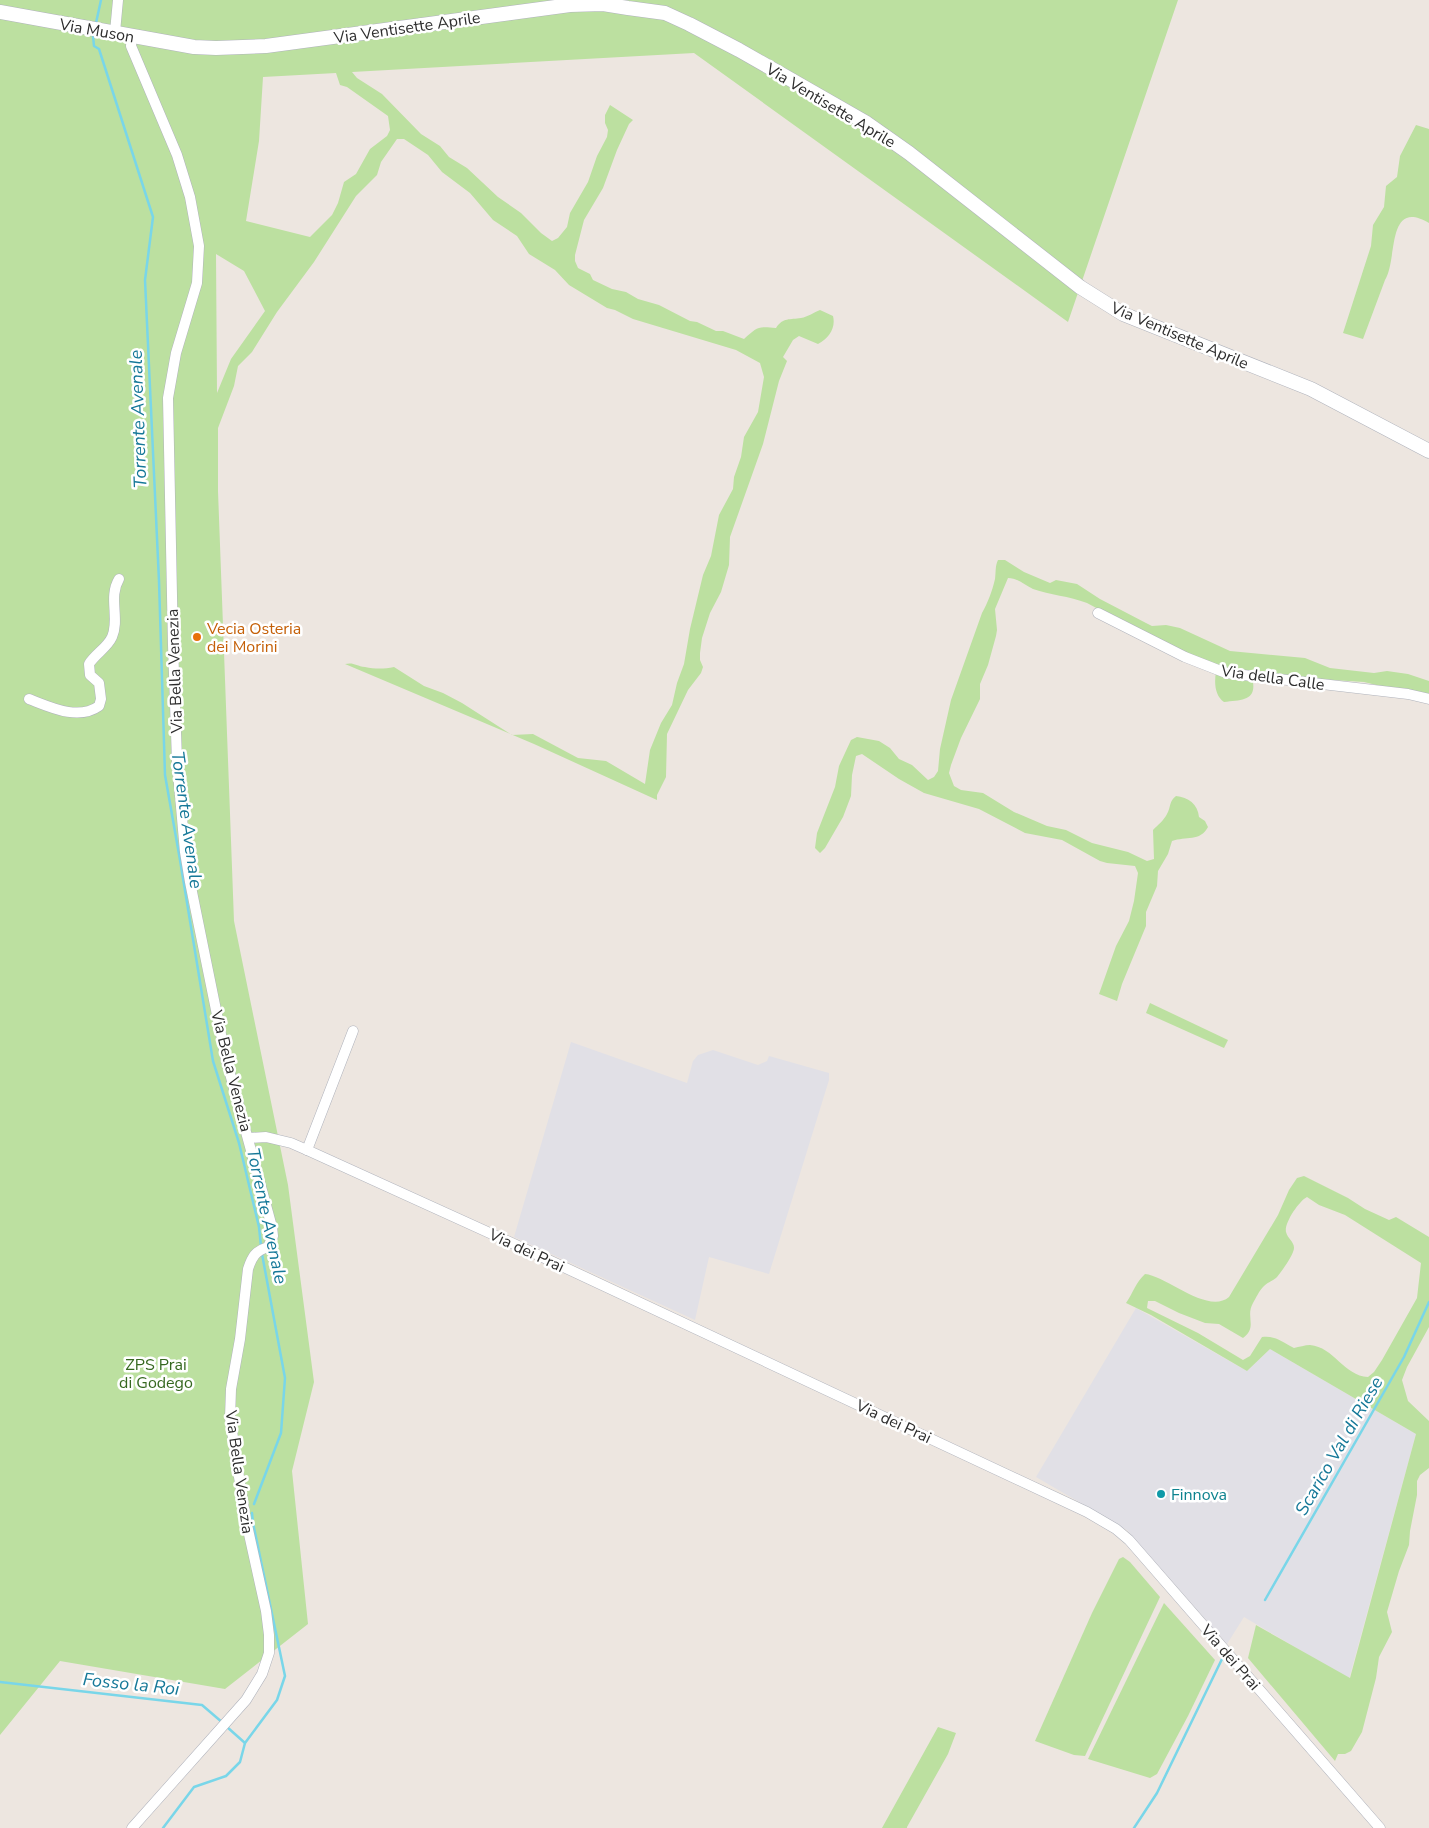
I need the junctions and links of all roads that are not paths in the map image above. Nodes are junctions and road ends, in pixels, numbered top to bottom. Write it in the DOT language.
graph roads {
  1 [pos="118,0"];
  2 [pos="0,12"];
  3 [pos="115,32"];
  4 [pos="132,36"];
  5 [pos="194,46"];
  6 [pos="1429,451"];
  7 [pos="119,579"];
  8 [pos="1098,613"];
  9 [pos="29,699"];
  10 [pos="1429,699"];
  11 [pos="353,1031"];
  12 [pos="249,1138"];
  13 [pos="307,1150"];
  14 [pos="132,1828"];
  15 [pos="1380,1828"];
  1 -- 3 [label="street"];
  2 -- 3 [label="main road, Via Muson"];
  3 -- 4 [label="main road, Via Muson"];
  4 -- 5 [label="main road, Via Muson"];
  4 -- 12 [label="street, Via Bella Venezia"];
  5 -- 6 [label="main road, Via Ventisette Aprile"];
  7 -- 9 [label="street"];
  8 -- 10 [label="street, Via della Calle"];
  11 -- 13 [label="street"];
  12 -- 13 [label="street, Via dei Prai"];
  12 -- 14 [label="street, Via Bella Venezia"];
  13 -- 15 [label="street, Via dei Prai"];
}
